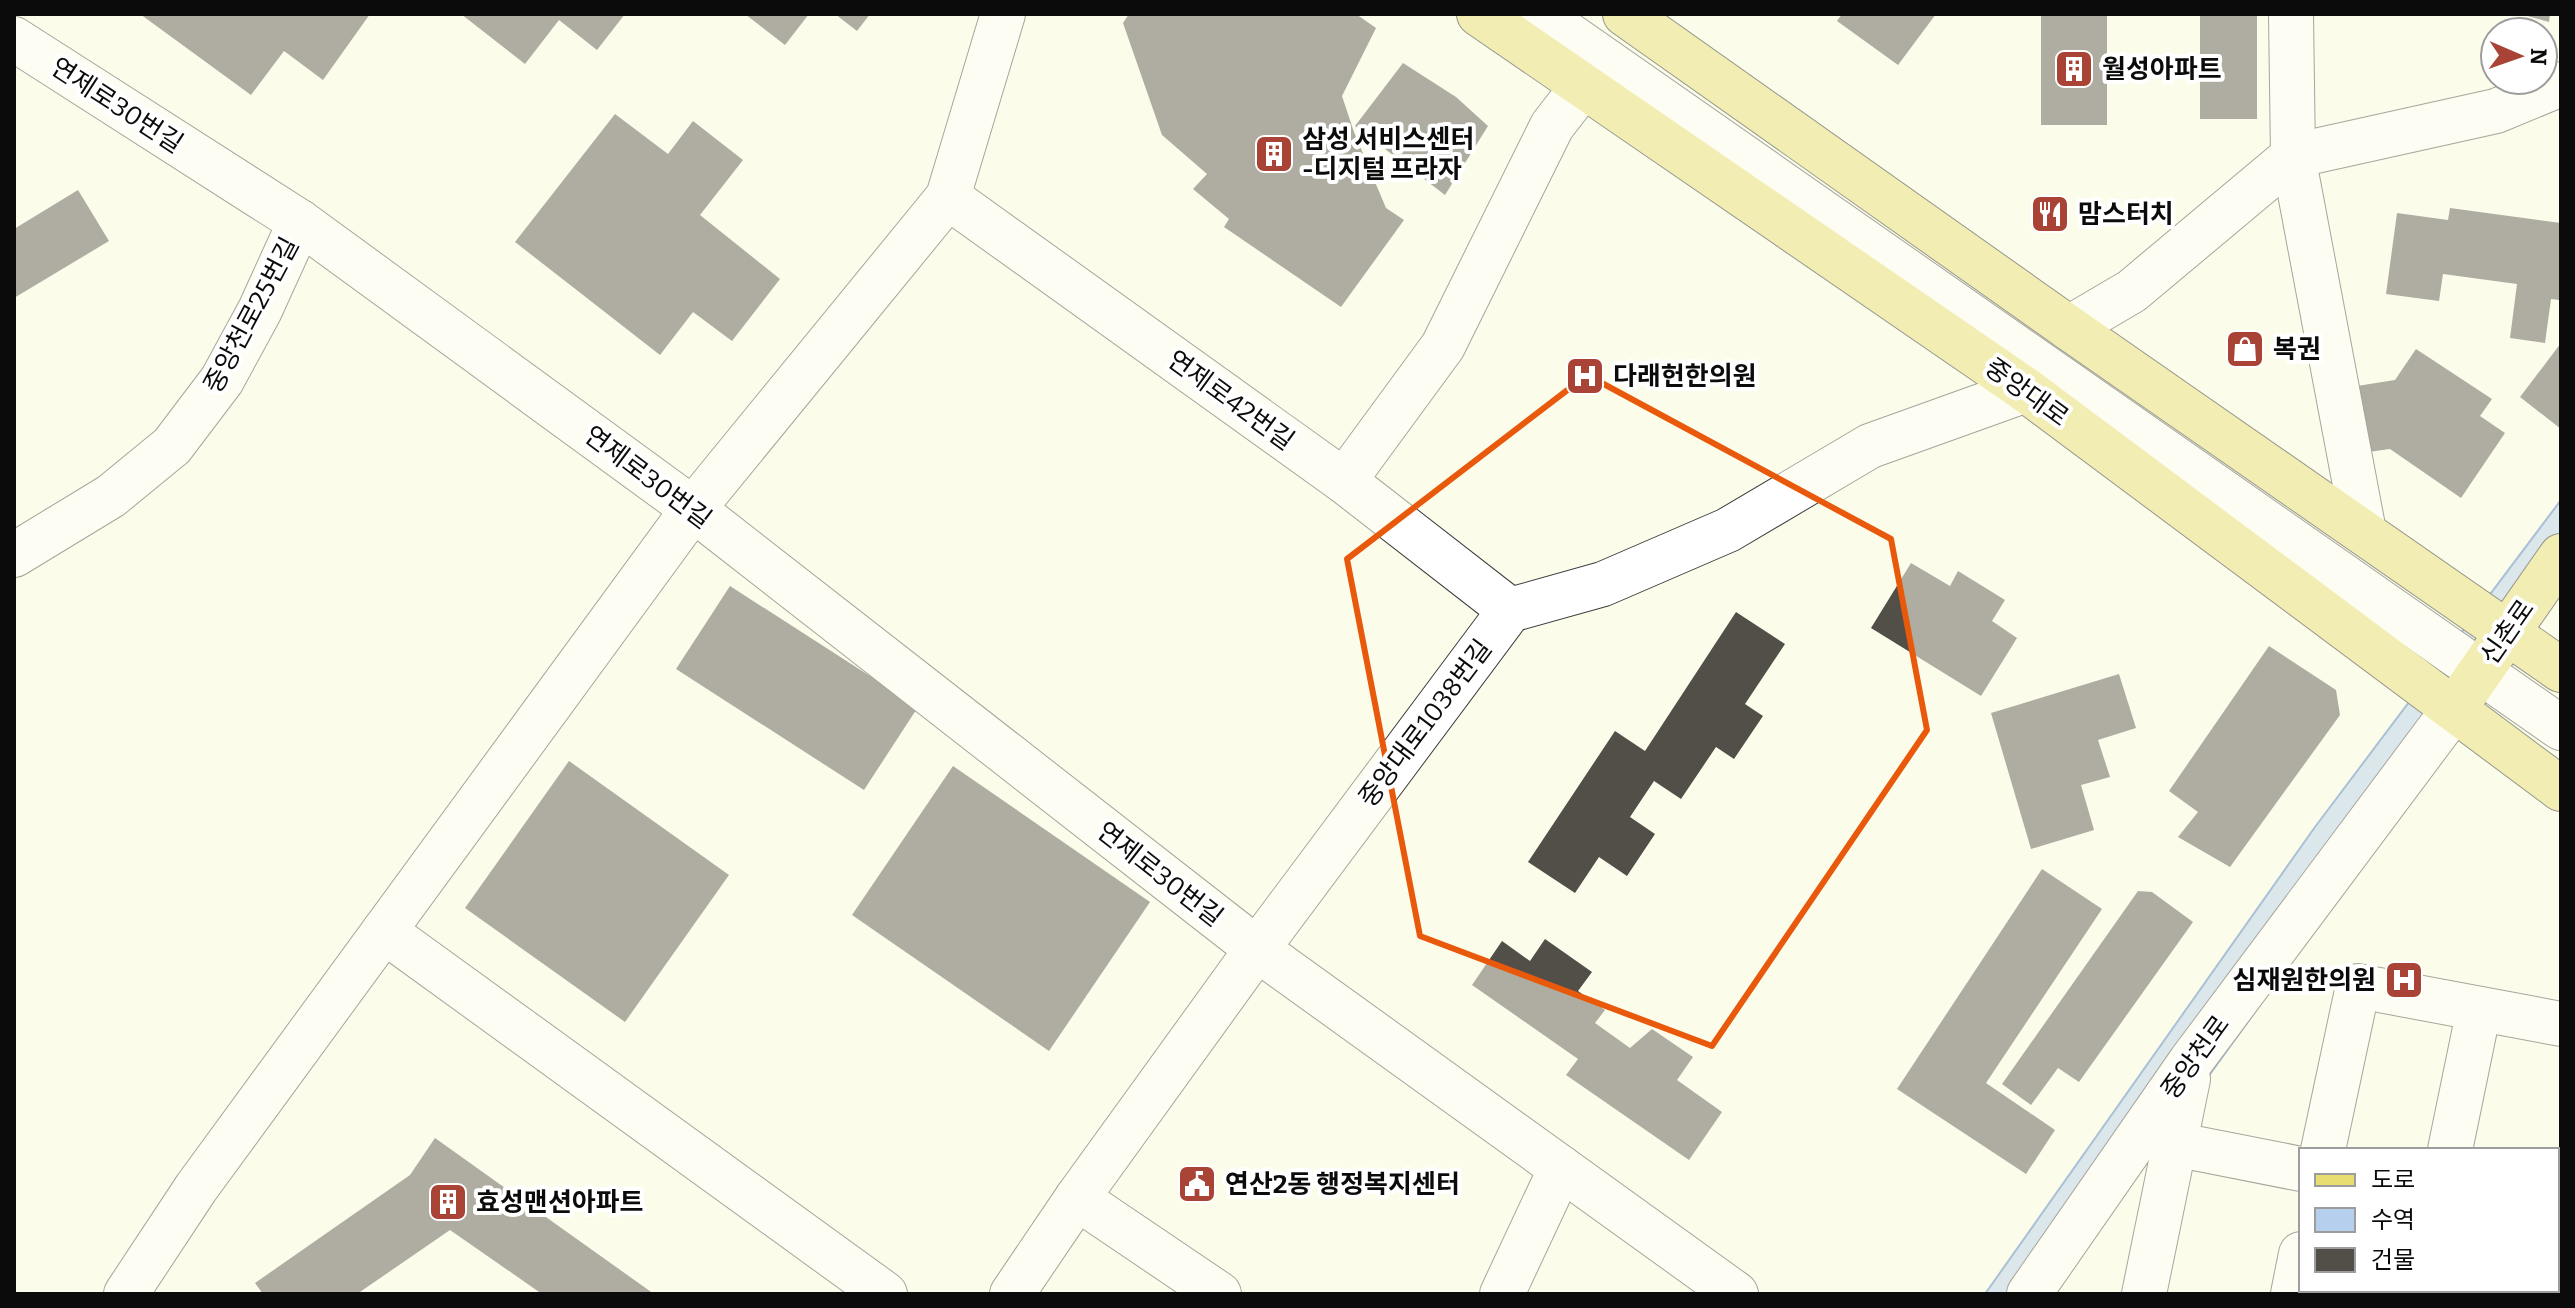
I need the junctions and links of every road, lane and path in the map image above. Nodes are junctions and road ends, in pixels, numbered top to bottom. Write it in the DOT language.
graph roads {
  1 [pos="1003,14"];
  2 [pos="1479,14"];
  3 [pos="1539,14"];
  4 [pos="1625,14"];
  5 [pos="2291,14"];
  6 [pos="14,39"];
  7 [pos="2561,84"];
  8 [pos="1583,86"];
  9 [pos="2293,156"];
  10 [pos="948,197"];
  11 [pos="300,222"];
  12 [pos="2069,328"];
  13 [pos="2026,390"];
  14 [pos="1344,481"];
  15 [pos="693,509"];
  16 [pos="2364,532"];
  17 [pos="14,555"];
  18 [pos="2561,556"];
  19 [pos="1510,610"];
  20 [pos="2506,631"];
  21 [pos="2480,670"];
  22 [pos="2561,670"];
  23 [pos="2454,709"];
  24 [pos="2561,728"];
  25 [pos="2561,789"];
  26 [pos="384,931"];
  27 [pos="1257,949"];
  28 [pos="2479,1009"];
  29 [pos="2561,1024"];
  30 [pos="2191,1061"];
  31 [pos="2174,1144"];
  32 [pos="2323,1148"];
  33 [pos="2450,1148"];
  34 [pos="1561,1168"];
  35 [pos="2299,1169"];
  36 [pos="1077,1198"];
  37 [pos="2299,1264"];
  38 [pos="126,1294"];
  39 [pos="885,1294"];
  40 [pos="1012,1294"];
  41 [pos="1219,1294"];
  42 [pos="1502,1294"];
  43 [pos="1736,1294"];
  44 [pos="2029,1294"];
  45 [pos="2144,1294"];
  46 [pos="2293,1294"];
  1 -- 10 [label="street"];
  2 -- 8 [label="main road, 중앙대로"];
  3 -- 21 [label="street"];
  4 -- 12 [label="main road"];
  5 -- 9 [label="street"];
  6 -- 11 [label="street, 연제로30번길"];
  7 -- 9 [label="street"];
  8 -- 13 [label="main road, 중앙대로"];
  8 -- 14 [label="street"];
  9 -- 12 [label="street"];
  9 -- 16 [label="street"];
  10 -- 14 [label="street, 연제로42번길"];
  10 -- 15 [label="street"];
  11 -- 15 [label="street, 연제로30번길"];
  11 -- 17 [label="street, 중앙천로25번길"];
  12 -- 16 [label="main road"];
  13 -- 19 [label="street"];
  13 -- 23 [label="main road, 중앙대로"];
  14 -- 19 [label="street, 연제로42번길"];
  15 -- 26 [label="street"];
  15 -- 27 [label="street, 연제로30번길"];
  16 -- 20 [label="main road"];
  18 -- 20 [label="main road, 신촌로"];
  19 -- 27 [label="street, 중앙대로1038번길"];
  20 -- 21 [label="main road, 신촌로"];
  20 -- 22 [label="main road"];
  21 -- 23 [label="main road, 신촌로"];
  21 -- 24 [label="street"];
  23 -- 25 [label="main road, 중앙대로"];
  23 -- 30 [label="street, 중앙천로"];
  26 -- 38 [label="street"];
  26 -- 39 [label="street"];
  27 -- 34 [label="street, 연제로30번길"];
  27 -- 36 [label="street, 중앙대로1038번길"];
  28 -- 29 [label="street"];
  28 -- 32 [label="street"];
  28 -- 33 [label="street"];
  30 -- 31 [label="street"];
  30 -- 44 [label="street, 중앙천로"];
  31 -- 35 [label="street"];
  31 -- 45 [label="street"];
  34 -- 42 [label="street"];
  34 -- 43 [label="street"];
  36 -- 40 [label="street, 중앙대로1038번길"];
  36 -- 41 [label="street"];
  37 -- 46 [label="street"];
}
